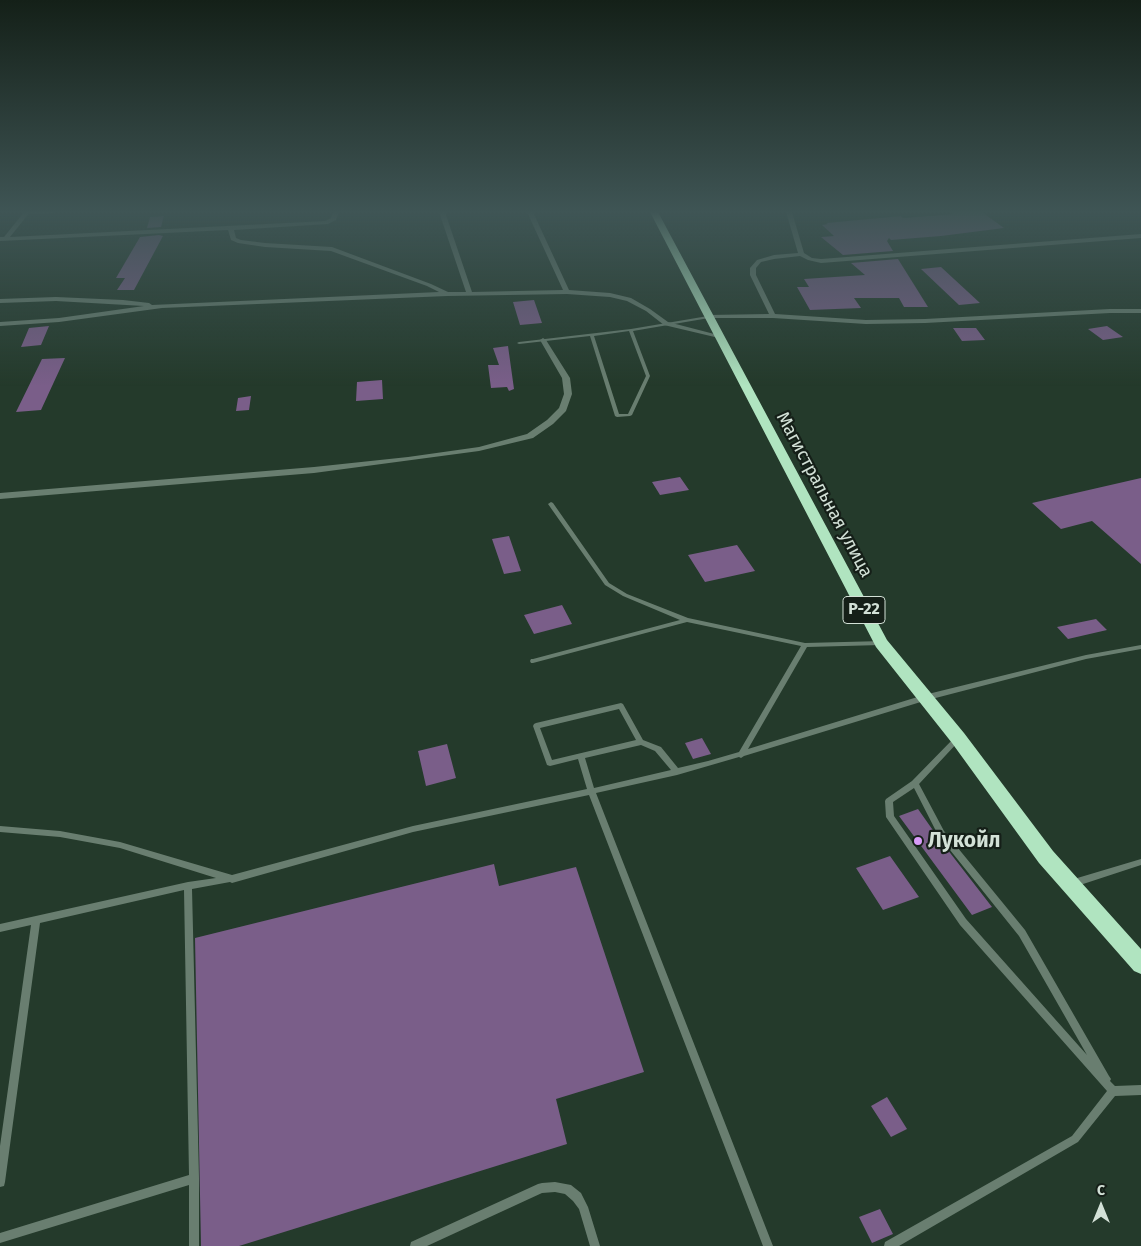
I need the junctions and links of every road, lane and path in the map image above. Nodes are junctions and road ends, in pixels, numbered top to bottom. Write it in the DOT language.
graph roads {
  1 [pos="389,270"];
  2 [pos="462,270"];
  3 [pos="558,270"];
  4 [pos="684,270"];
  5 [pos="753,270"];
  6 [pos="568,292"];
  7 [pos="447,294"];
  8 [pos="470,294"];
  9 [pos="0,301"];
  10 [pos="162,306"];
  11 [pos="1123,311"];
  12 [pos="1141,311"];
  13 [pos="773,316"];
  14 [pos="708,317"];
  15 [pos="1141,317"];
  16 [pos="0,324"];
  17 [pos="666,324"];
  18 [pos="631,330"];
  19 [pos="592,334"];
  20 [pos="719,336"];
  21 [pos="543,340"];
  22 [pos="519,343"];
  23 [pos="0,496"];
  24 [pos="551,504"];
  25 [pos="687,620"];
  26 [pos="881,643"];
  27 [pos="806,645"];
  28 [pos="1141,647"];
  29 [pos="533,661"];
  30 [pos="924,698"];
  31 [pos="958,738"];
  32 [pos="642,742"];
  33 [pos="741,755"];
  34 [pos="581,756"];
  35 [pos="677,772"];
  36 [pos="915,783"];
  37 [pos="591,790"];
  38 [pos="0,830"];
  39 [pos="1141,862"];
  40 [pos="232,879"];
  41 [pos="1070,884"];
  42 [pos="188,886"];
  43 [pos="36,920"];
  44 [pos="0,928"];
  45 [pos="1141,964"];
  46 [pos="1113,1090"];
  47 [pos="1141,1090"];
  48 [pos="194,1178"];
  49 [pos="0,1182"];
  50 [pos="0,1238"];
  51 [pos="194,1246"];
  52 [pos="415,1246"];
  53 [pos="595,1246"];
  54 [pos="768,1246"];
  55 [pos="889,1246"];
  1 -- 7 [label="street"];
  2 -- 8 [label="street"];
  3 -- 6 [label="street"];
  4 -- 14 [label="highway, Магистральная улица / Р-22"];
  5 -- 13 [label="street"];
  6 -- 8 [label="street"];
  6 -- 17 [label="street"];
  7 -- 8 [label="street"];
  7 -- 10 [label="street"];
  9 -- 10 [label="street"];
  10 -- 16 [label="street"];
  11 -- 12 [label="street"];
  11 -- 13 [label="street"];
  11 -- 15 [label="street"];
  13 -- 14 [label="street"];
  14 -- 17 [label="lane"];
  14 -- 20 [label="highway, Магистральная улица / Р-22"];
  17 -- 18 [label="lane"];
  17 -- 20 [label="street"];
  18 -- 19 [label="lane"];
  18 -- 19 [label="lane"];
  19 -- 21 [label="lane"];
  20 -- 26 [label="highway, Магистральная улица / Р-22"];
  21 -- 22 [label="lane"];
  21 -- 23 [label="street"];
  24 -- 25 [label="lane"];
  25 -- 27 [label="lane"];
  25 -- 29 [label="lane"];
  26 -- 27 [label="lane"];
  26 -- 30 [label="highway, Магистральная улица / Р-22"];
  27 -- 33 [label="lane"];
  28 -- 30 [label="lane"];
  30 -- 31 [label="highway, Магистральная улица / Р-22"];
  30 -- 33 [label="lane"];
  31 -- 36 [label="lane"];
  31 -- 41 [label="highway, Магистральная улица / Р-22"];
  32 -- 34 [label="lane"];
  32 -- 34 [label="lane"];
  32 -- 35 [label="lane"];
  33 -- 35 [label="lane"];
  34 -- 37 [label="lane"];
  35 -- 37 [label="lane"];
  36 -- 46 [label="lane"];
  36 -- 46 [label="lane"];
  37 -- 40 [label="lane"];
  37 -- 54 [label="lane"];
  38 -- 40 [label="lane"];
  39 -- 41 [label="lane"];
  40 -- 42 [label="lane"];
  41 -- 45 [label="highway, Магистральная улица / Р-22"];
  42 -- 43 [label="lane"];
  42 -- 48 [label="lane"];
  43 -- 44 [label="lane"];
  43 -- 49 [label="lane"];
  46 -- 47 [label="lane"];
  46 -- 55 [label="lane"];
  48 -- 50 [label="lane"];
  48 -- 51 [label="lane"];
  52 -- 53 [label="lane"];
}
